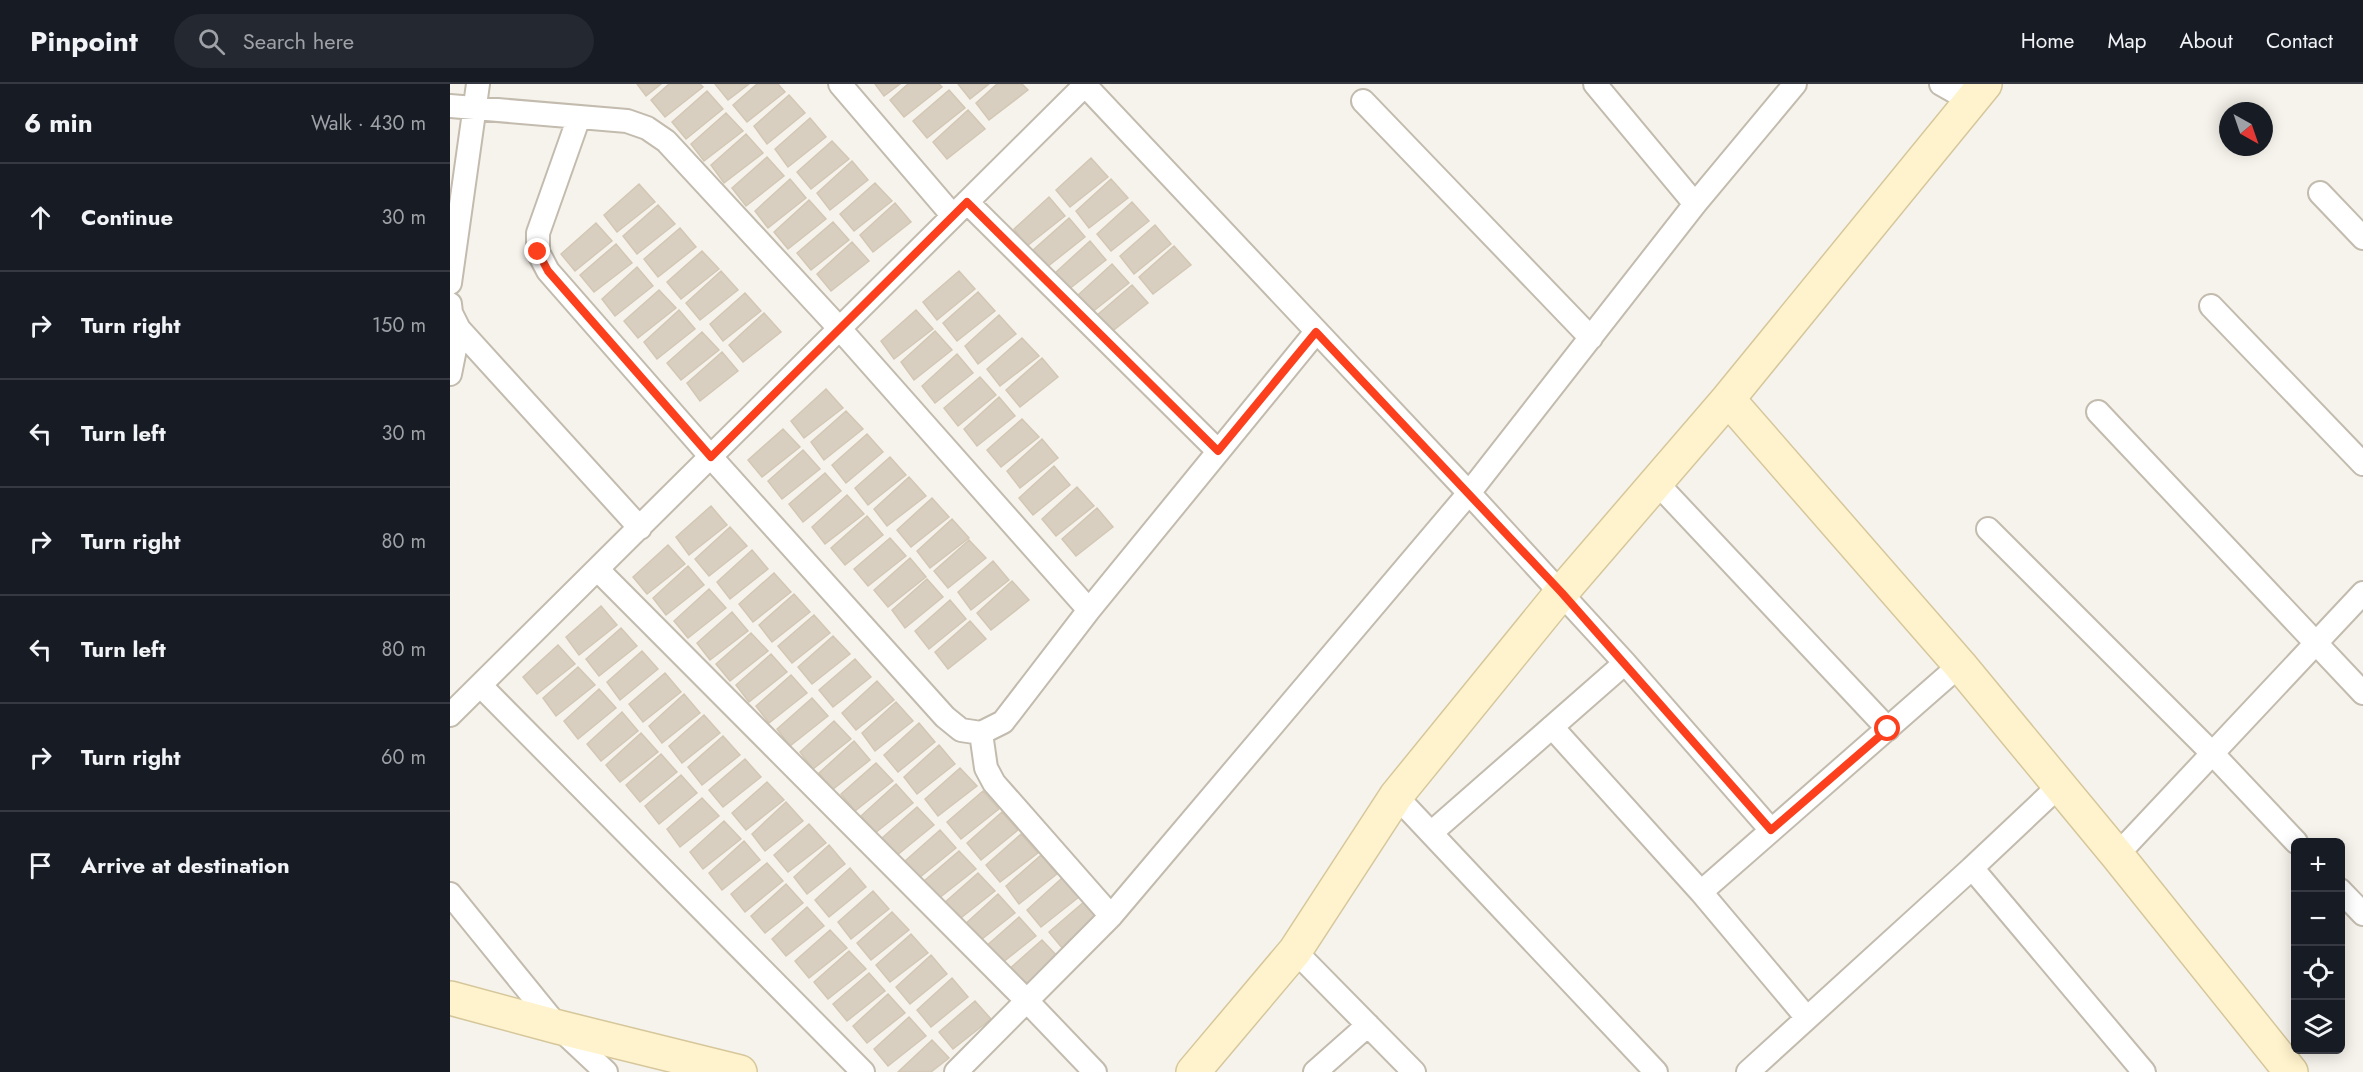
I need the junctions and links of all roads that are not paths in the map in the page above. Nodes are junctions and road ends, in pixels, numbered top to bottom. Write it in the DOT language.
graph roads {
  1 [pos="478,84"];
  2 [pos="840,84"];
  3 [pos="1595,84"];
  4 [pos="1795,84"];
  5 [pos="1941,84"];
  6 [pos="1084,85"];
  7 [pos="1978,92"];
  8 [pos="1363,101"];
  9 [pos="450,106"];
  10 [pos="475,108"];
  11 [pos="579,117"];
  12 [pos="2320,193"];
  13 [pos="1695,204"];
  14 [pos="960,209"];
  15 [pos="2361,232"];
  16 [pos="450,283"];
  17 [pos="450,304"];
  18 [pos="2211,306"];
  19 [pos="459,329"];
  20 [pos="840,329"];
  21 [pos="1316,332"];
  22 [pos="1590,338"];
  23 [pos="450,374"];
  24 [pos="1728,399"];
  25 [pos="2098,412"];
  26 [pos="1218,451"];
  27 [pos="711,457"];
  28 [pos="2363,464"];
  29 [pos="1656,483"];
  30 [pos="1468,494"];
  31 [pos="640,528"];
  32 [pos="1988,529"];
  33 [pos="598,570"];
  34 [pos="1562,593"];
  35 [pos="2363,593"];
  36 [pos="1089,610"];
  37 [pos="2315,643"];
  38 [pos="1625,663"];
  39 [pos="1960,665"];
  40 [pos="481,686"];
  41 [pos="2363,693"];
  42 [pos="450,715"];
  43 [pos="1552,727"];
  44 [pos="1888,729"];
  45 [pos="981,733"];
  46 [pos="2212,753"];
  47 [pos="2060,785"];
  48 [pos="1396,796"];
  49 [pos="1771,830"];
  50 [pos="1431,833"];
  51 [pos="2291,838"];
  52 [pos="2117,855"];
  53 [pos="1972,868"];
  54 [pos="1701,892"];
  55 [pos="2342,892"];
  56 [pos="450,894"];
  57 [pos="2363,914"];
  58 [pos="1111,916"];
  59 [pos="1295,951"];
  60 [pos="450,998"];
  61 [pos="1027,1001"];
  62 [pos="1807,1018"];
  63 [pos="1368,1025"];
  64 [pos="558,1027"];
  65 [pos="1758,1069"];
  66 [pos="606,1072"];
  67 [pos="740,1072"];
  68 [pos="863,1072"];
  69 [pos="956,1072"];
  70 [pos="1095,1072"];
  71 [pos="1193,1072"];
  72 [pos="1315,1072"];
  73 [pos="1414,1072"];
  74 [pos="1656,1072"];
  75 [pos="2144,1072"];
  76 [pos="2291,1072"];
  1 -- 10 [label="street"];
  2 -- 14 [label="street"];
  3 -- 13 [label="street"];
  4 -- 13 [label="street"];
  5 -- 7 [label="street"];
  6 -- 14 [label="street"];
  6 -- 21 [label="street"];
  7 -- 24 [label="street"];
  8 -- 22 [label="street"];
  9 -- 10 [label="street"];
  10 -- 11 [label="street"];
  10 -- 16 [label="street"];
  11 -- 20 [label="street"];
  11 -- 27 [label="street"];
  12 -- 15 [label="street"];
  13 -- 22 [label="street"];
  14 -- 20 [label="street"];
  14 -- 26 [label="street"];
  17 -- 19 [label="street"];
  18 -- 28 [label="street"];
  19 -- 23 [label="street"];
  19 -- 31 [label="street"];
  20 -- 27 [label="street"];
  20 -- 36 [label="street"];
  21 -- 26 [label="street"];
  21 -- 30 [label="street"];
  22 -- 30 [label="street"];
  24 -- 29 [label="street"];
  24 -- 39 [label="street"];
  25 -- 37 [label="street"];
  26 -- 36 [label="street"];
  27 -- 31 [label="street"];
  27 -- 45 [label="street"];
  29 -- 34 [label="street"];
  29 -- 44 [label="street"];
  30 -- 34 [label="street"];
  30 -- 58 [label="street"];
  31 -- 33 [label="street"];
  32 -- 46 [label="street"];
  33 -- 40 [label="street"];
  33 -- 61 [label="street"];
  34 -- 38 [label="street"];
  34 -- 48 [label="street"];
  35 -- 37 [label="street"];
  36 -- 45 [label="street"];
  37 -- 41 [label="street"];
  37 -- 46 [label="street"];
  38 -- 43 [label="street"];
  38 -- 49 [label="street"];
  39 -- 44 [label="street"];
  39 -- 47 [label="street"];
  40 -- 42 [label="street"];
  40 -- 68 [label="street"];
  43 -- 50 [label="street"];
  43 -- 54 [label="street"];
  44 -- 49 [label="street"];
  45 -- 58 [label="street"];
  46 -- 51 [label="street"];
  46 -- 52 [label="street"];
  47 -- 52 [label="street"];
  47 -- 53 [label="street"];
  48 -- 50 [label="street"];
  48 -- 59 [label="street"];
  49 -- 54 [label="street"];
  50 -- 74 [label="street"];
  52 -- 76 [label="street"];
  53 -- 62 [label="street"];
  53 -- 75 [label="street"];
  54 -- 62 [label="street"];
  55 -- 57 [label="street"];
  56 -- 64 [label="street"];
  58 -- 61 [label="street"];
  59 -- 63 [label="street"];
  59 -- 71 [label="street"];
  60 -- 64 [label="street"];
  61 -- 69 [label="street"];
  61 -- 70 [label="street"];
  62 -- 65 [label="street"];
  63 -- 72 [label="street"];
  63 -- 73 [label="street"];
  64 -- 66 [label="street"];
  64 -- 67 [label="street"];
}
